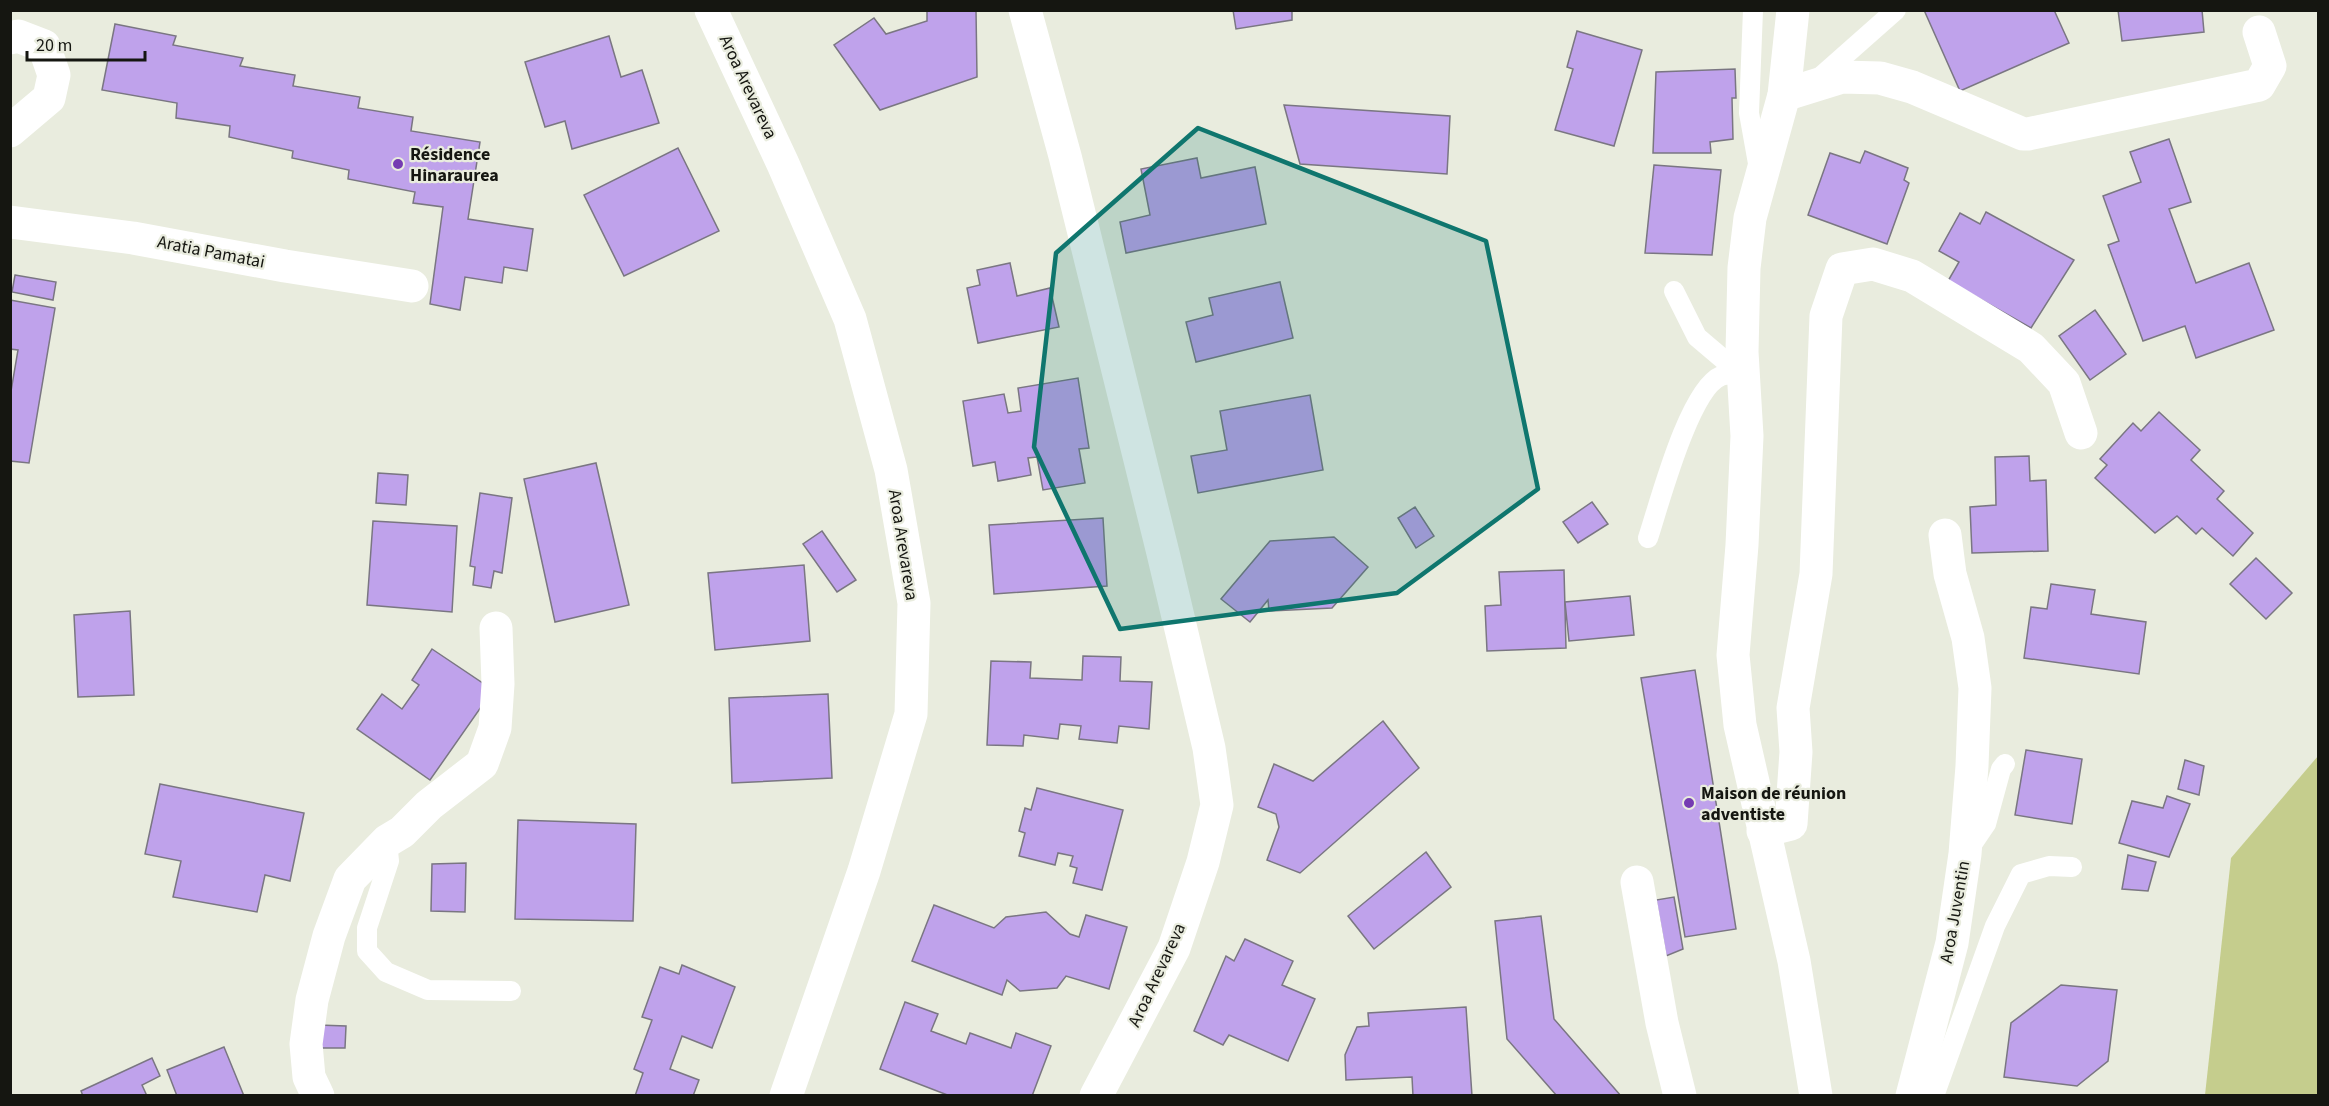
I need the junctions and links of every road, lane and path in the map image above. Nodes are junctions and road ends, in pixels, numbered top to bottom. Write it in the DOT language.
graph roads {
  1 [pos="711,10"];
  2 [pos="1025,10"];
  3 [pos="1753,10"];
  4 [pos="1793,10"];
  5 [pos="1896,10"];
  6 [pos="2259,32"];
  7 [pos="10,38"];
  8 [pos="1798,90"];
  9 [pos="10,130"];
  10 [pos="1760,175"];
  11 [pos="10,222"];
  12 [pos="412,286"];
  13 [pos="1674,291"];
  14 [pos="1741,375"];
  15 [pos="2081,433"];
  16 [pos="1945,535"];
  17 [pos="1648,538"];
  18 [pos="496,628"];
  19 [pos="2006,764"];
  20 [pos="1763,831"];
  21 [pos="387,841"];
  22 [pos="1965,854"];
  23 [pos="2072,867"];
  24 [pos="1637,882"];
  25 [pos="511,991"];
  26 [pos="318,1095"];
  27 [pos="786,1095"];
  28 [pos="1096,1095"];
  29 [pos="1680,1095"];
  30 [pos="1816,1095"];
  31 [pos="1912,1095"];
  32 [pos="1934,1095"];
  1 -- 27 [label="street, Aroa Arevareva"];
  2 -- 28 [label="street, Aroa Arevareva"];
  3 -- 10 [label="lane"];
  4 -- 8 [label="street"];
  5 -- 8 [label="lane"];
  6 -- 8 [label="street"];
  7 -- 9 [label="street"];
  8 -- 10 [label="street"];
  10 -- 14 [label="street"];
  11 -- 12 [label="street, Aratia Pamatai"];
  13 -- 14 [label="lane"];
  14 -- 17 [label="lane"];
  14 -- 20 [label="street"];
  15 -- 20 [label="street"];
  16 -- 22 [label="street, Aroa Juventin"];
  18 -- 21 [label="street"];
  19 -- 22 [label="lane"];
  20 -- 30 [label="street"];
  21 -- 25 [label="lane"];
  21 -- 26 [label="street"];
  22 -- 31 [label="street, Aroa Juventin"];
  23 -- 32 [label="lane"];
  24 -- 29 [label="street"];
}
